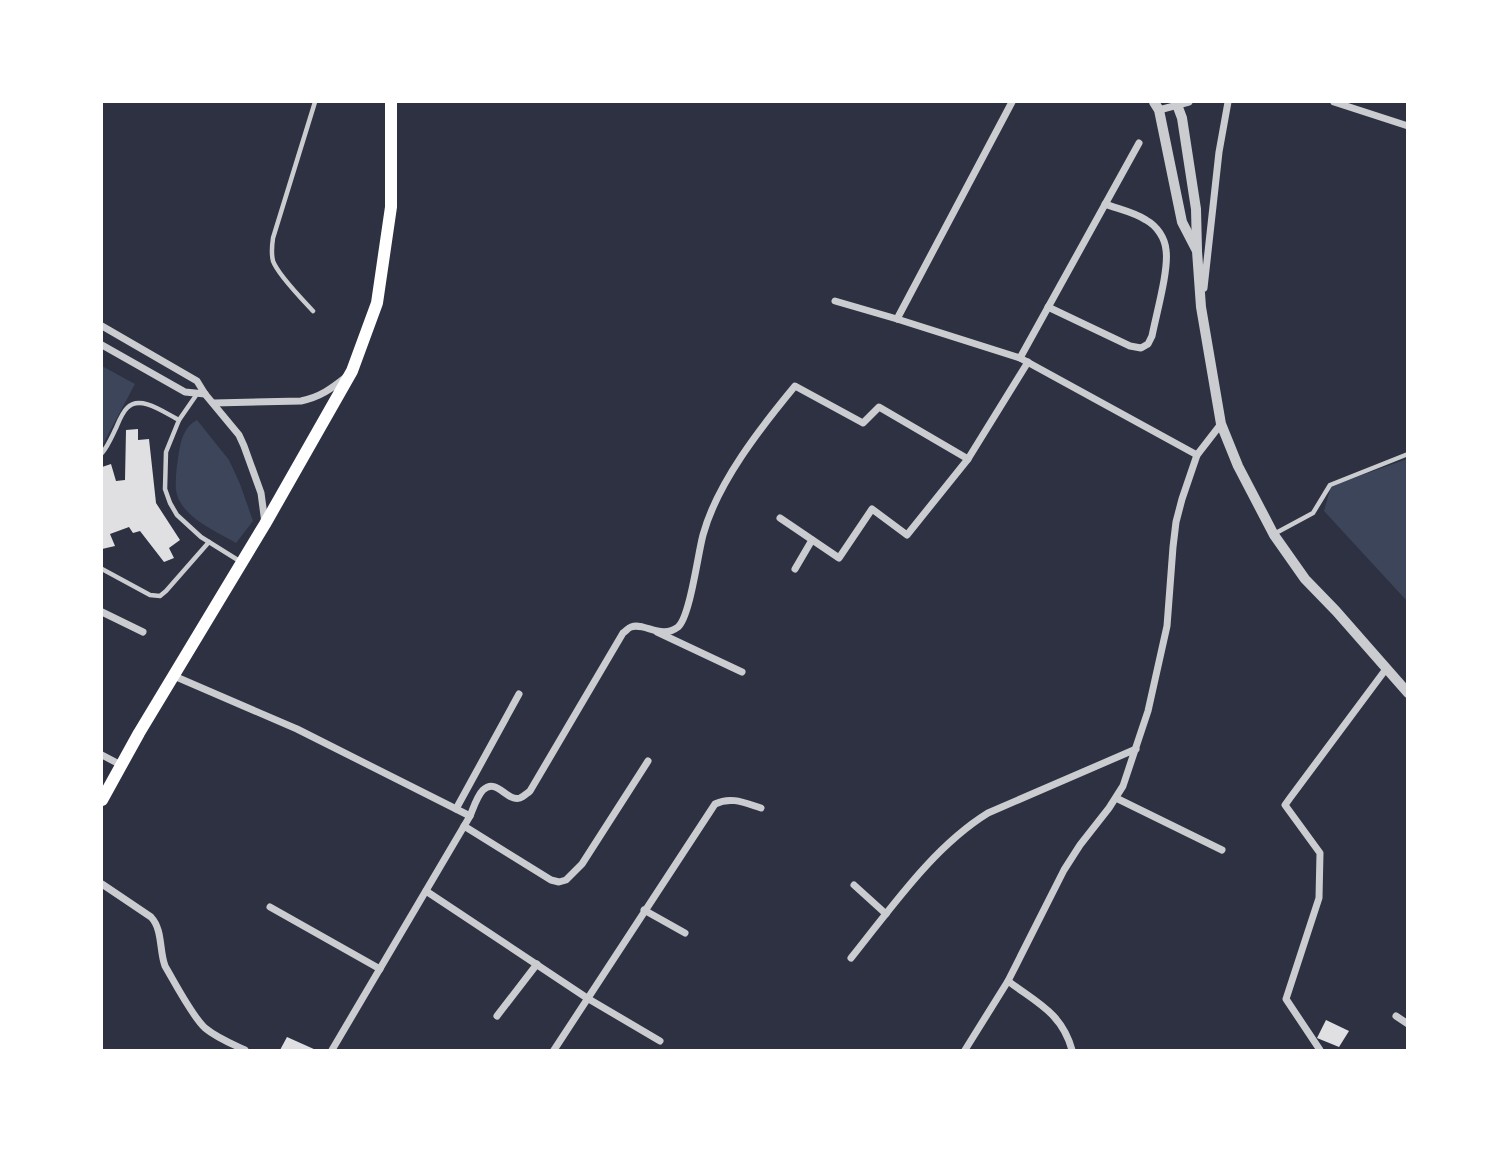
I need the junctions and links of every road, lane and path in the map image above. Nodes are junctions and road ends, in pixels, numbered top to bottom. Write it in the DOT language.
graph roads {
  1 [pos="315,102"];
  2 [pos="391,102"];
  3 [pos="1012,102"];
  4 [pos="1181,102"];
  5 [pos="1228,102"];
  6 [pos="1334,102"];
  7 [pos="1156,106"];
  8 [pos="1407,126"];
  9 [pos="1408,134"];
  10 [pos="1139,143"];
  11 [pos="1105,204"];
  12 [pos="1197,251"];
  13 [pos="835,301"];
  14 [pos="1048,307"];
  15 [pos="1201,307"];
  16 [pos="313,311"];
  17 [pos="897,319"];
  18 [pos="102,326"];
  19 [pos="102,345"];
  20 [pos="1024,360"];
  21 [pos="352,371"];
  22 [pos="201,394"];
  23 [pos="214,403"];
  24 [pos="179,420"];
  25 [pos="1221,424"];
  26 [pos="102,453"];
  27 [pos="1408,454"];
  28 [pos="1197,455"];
  29 [pos="968,458"];
  30 [pos="780,518"];
  31 [pos="265,524"];
  32 [pos="1274,535"];
  33 [pos="812,540"];
  34 [pos="209,542"];
  35 [pos="242,562"];
  36 [pos="102,569"];
  37 [pos="795,569"];
  38 [pos="102,612"];
  39 [pos="142,632"];
  40 [pos="657,632"];
  41 [pos="1386,669"];
  42 [pos="742,673"];
  43 [pos="174,676"];
  44 [pos="1408,693"];
  45 [pos="519,694"];
  46 [pos="1136,749"];
  47 [pos="102,755"];
  48 [pos="648,761"];
  49 [pos="121,765"];
  50 [pos="1116,798"];
  51 [pos="102,800"];
  52 [pos="761,808"];
  53 [pos="456,809"];
  54 [pos="470,816"];
  55 [pos="464,826"];
  56 [pos="1222,850"];
  57 [pos="102,884"];
  58 [pos="854,885"];
  59 [pos="426,891"];
  60 [pos="270,906"];
  61 [pos="644,910"];
  62 [pos="886,914"];
  63 [pos="685,933"];
  64 [pos="851,958"];
  65 [pos="537,964"];
  66 [pos="380,969"];
  67 [pos="1008,981"];
  68 [pos="587,998"];
  69 [pos="497,1016"];
  70 [pos="1395,1016"];
  71 [pos="1408,1024"];
  72 [pos="660,1041"];
  73 [pos="245,1051"];
  74 [pos="332,1051"];
  75 [pos="554,1051"];
  76 [pos="965,1051"];
  77 [pos="1072,1051"];
  78 [pos="1320,1051"];
  1 -- 16 [label="lane"];
  2 -- 21 [label="main road"];
  3 -- 17 [label="street"];
  4 -- 7 [label="street"];
  4 -- 12 [label="street"];
  5 -- 15 [label="street"];
  6 -- 8 [label="street"];
  7 -- 12 [label="street"];
  8 -- 9 [label="street"];
  10 -- 11 [label="street"];
  11 -- 14 [label="street"];
  11 -- 14 [label="street"];
  12 -- 15 [label="street"];
  13 -- 17 [label="street"];
  14 -- 20 [label="street"];
  15 -- 25 [label="street"];
  17 -- 20 [label="street"];
  18 -- 22 [label="street"];
  19 -- 22 [label="street"];
  20 -- 28 [label="street"];
  20 -- 29 [label="street"];
  21 -- 23 [label="street"];
  21 -- 31 [label="main road"];
  22 -- 23 [label="street"];
  22 -- 24 [label="lane"];
  23 -- 31 [label="street"];
  24 -- 26 [label="lane"];
  24 -- 34 [label="lane"];
  25 -- 28 [label="street"];
  25 -- 32 [label="street"];
  27 -- 32 [label="lane"];
  28 -- 46 [label="street"];
  29 -- 33 [label="street"];
  29 -- 40 [label="street"];
  30 -- 33 [label="street"];
  31 -- 35 [label="main road"];
  32 -- 41 [label="street"];
  33 -- 37 [label="street"];
  34 -- 35 [label="lane"];
  34 -- 36 [label="lane"];
  35 -- 43 [label="main road"];
  38 -- 39 [label="street"];
  40 -- 42 [label="street"];
  40 -- 54 [label="street"];
  41 -- 44 [label="street"];
  41 -- 78 [label="street"];
  43 -- 49 [label="main road"];
  43 -- 53 [label="street"];
  45 -- 53 [label="street"];
  46 -- 50 [label="street"];
  46 -- 62 [label="street"];
  47 -- 49 [label="street"];
  48 -- 55 [label="street"];
  49 -- 51 [label="main road"];
  50 -- 56 [label="street"];
  50 -- 67 [label="street"];
  52 -- 61 [label="street"];
  53 -- 54 [label="street"];
  54 -- 55 [label="street"];
  55 -- 59 [label="street"];
  57 -- 73 [label="street"];
  58 -- 62 [label="street"];
  59 -- 65 [label="street"];
  59 -- 66 [label="street"];
  60 -- 66 [label="street"];
  61 -- 63 [label="street"];
  61 -- 68 [label="street"];
  62 -- 64 [label="street"];
  65 -- 68 [label="street"];
  65 -- 69 [label="street"];
  66 -- 74 [label="street"];
  67 -- 76 [label="street"];
  67 -- 77 [label="street"];
  68 -- 72 [label="street"];
  68 -- 75 [label="street"];
  70 -- 71 [label="street"];
}
